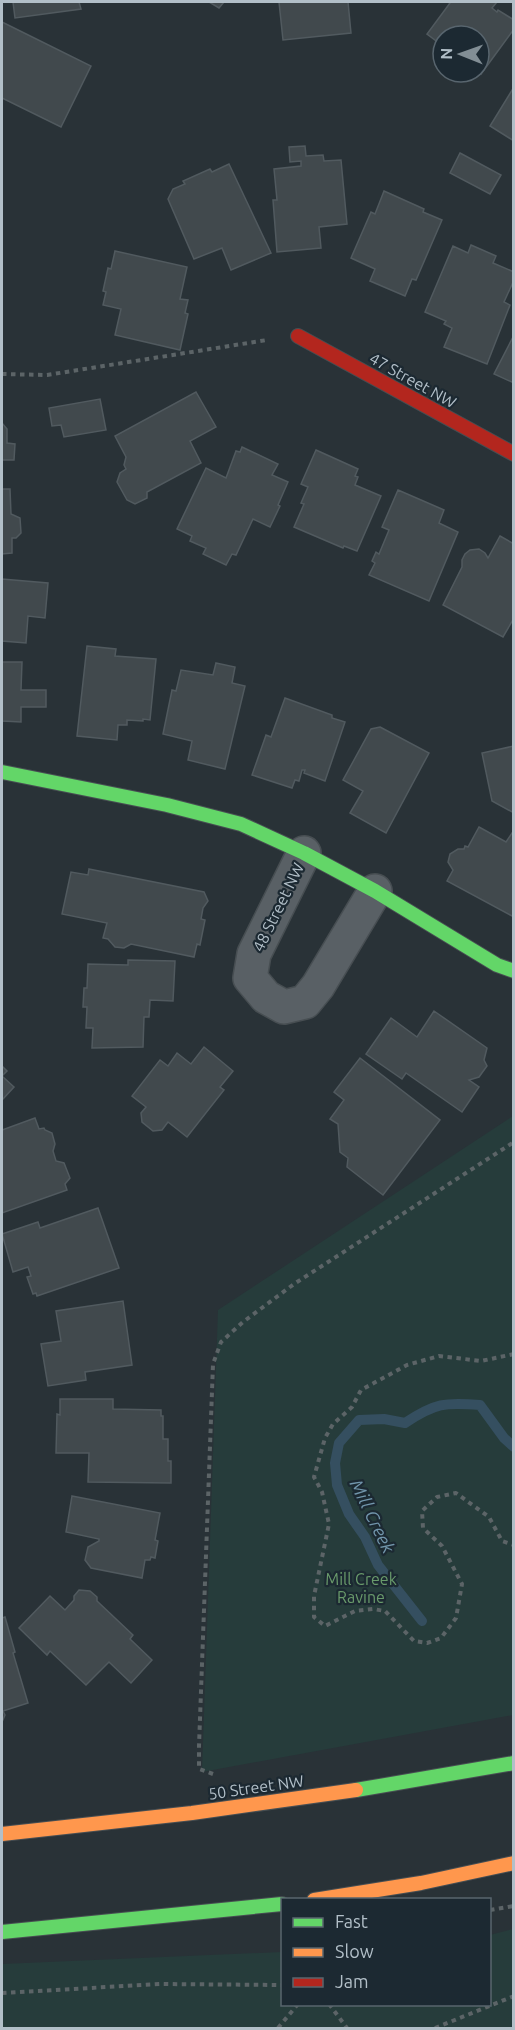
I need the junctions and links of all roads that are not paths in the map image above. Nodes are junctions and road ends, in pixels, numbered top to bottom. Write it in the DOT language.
graph roads {
  1 [pos="298,336"];
  2 [pos="513,454"];
  3 [pos="2,772"];
  4 [pos="304,853"];
  5 [pos="375,891"];
  6 [pos="513,971"];
  7 [pos="513,1762"];
  8 [pos="2,1834"];
  9 [pos="513,1863"];
  10 [pos="321,1898"];
  11 [pos="281,1904"];
  12 [pos="2,1932"];
  1 -- 2 [label="main road, 47 Street NW"];
  3 -- 4 [label="main road, 48 Street NW"];
  4 -- 5 [label="main road, 48 Street NW"];
  4 -- 5 [label="street, 48 Street NW"];
  5 -- 6 [label="main road, 48 Street NW"];
  7 -- 8 [label="main road, 50 Street NW"];
  9 -- 10 [label="main road"];
  11 -- 12 [label="main road"];
}
